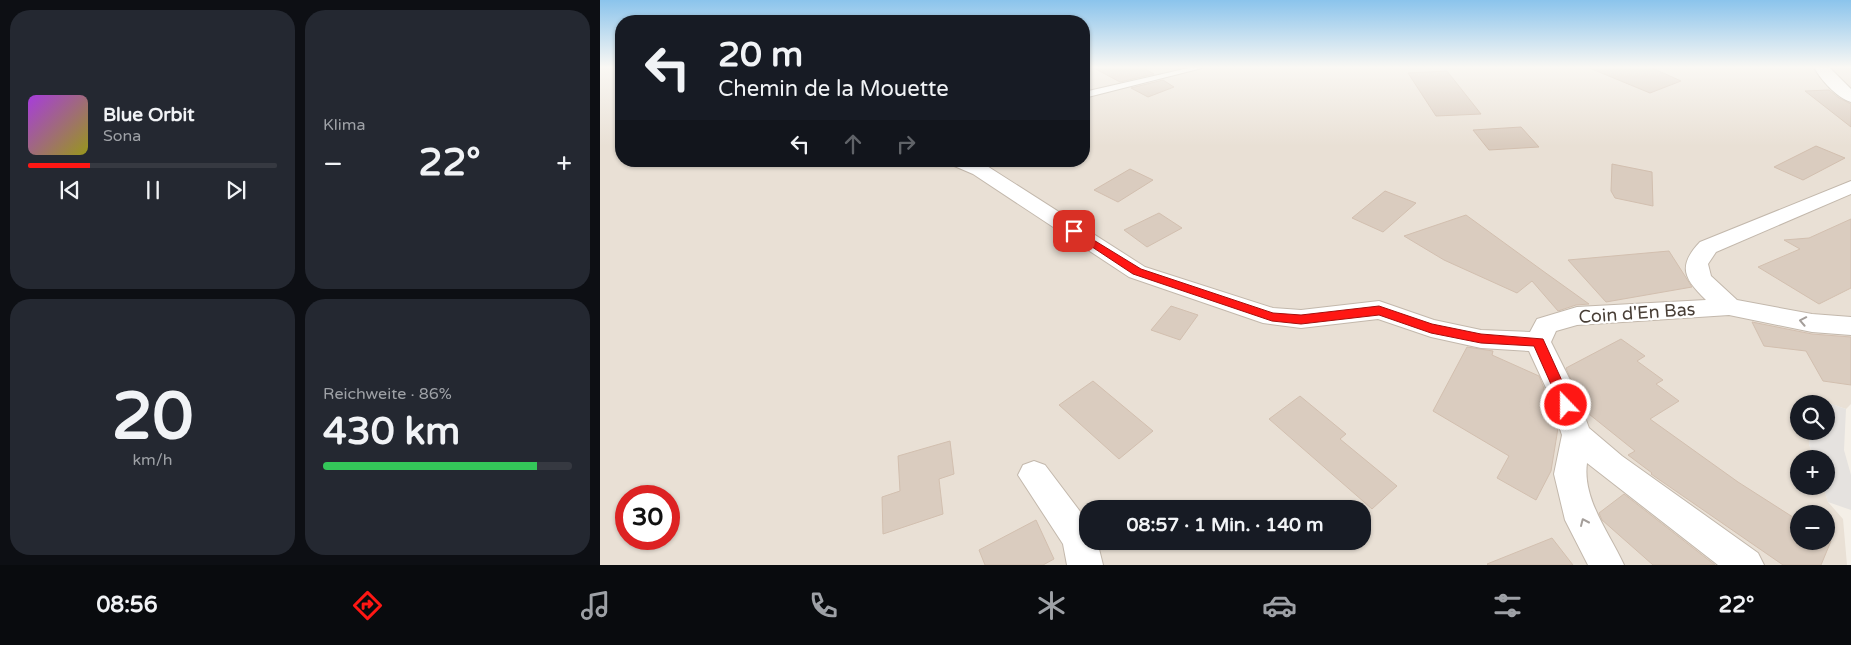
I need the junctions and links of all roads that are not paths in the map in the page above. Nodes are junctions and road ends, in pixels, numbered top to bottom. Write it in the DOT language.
graph roads {
  1 [pos="973,167"];
  2 [pos="1851,187"];
  3 [pos="1729,307"];
  4 [pos="1851,326"];
  5 [pos="1538,342"];
  6 [pos="1577,435"];
  7 [pos="1034,475"];
  8 [pos="1085,565"];
  9 [pos="1606,565"];
  10 [pos="1746,565"];
  1 -- 5 [label="street"];
  2 -- 3 [label="street"];
  4 -- 3 [label="street, Coin d'En Bas, one-way"];
  3 -- 5 [label="street, Coin d'En Bas"];
  5 -- 6 [label="street"];
  9 -- 6 [label="street, one-way"];
  6 -- 10 [label="street"];
  7 -- 8 [label="street"];
}
